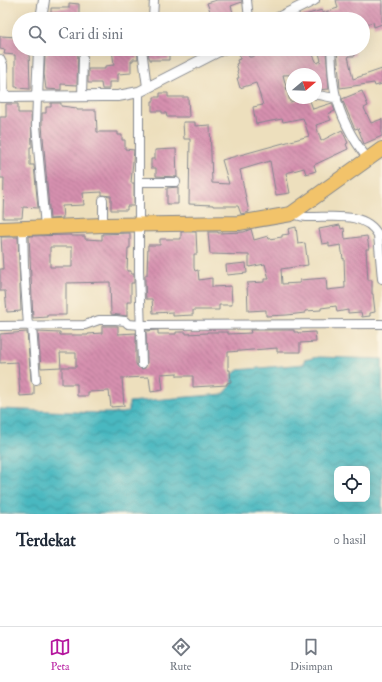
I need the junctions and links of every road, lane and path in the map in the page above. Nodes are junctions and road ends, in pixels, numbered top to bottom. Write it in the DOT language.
graph roads {
  1 [pos="44,0"];
  2 [pos="154,0"];
  3 [pos="247,0"];
  4 [pos="314,0"];
  5 [pos="42,12"];
  6 [pos="153,12"];
  7 [pos="248,12"];
  8 [pos="290,12"];
  9 [pos="39,56"];
  10 [pos="142,56"];
  11 [pos="209,56"];
  12 [pos="332,56"];
  13 [pos="0,58"];
  14 [pos="83,58"];
  15 [pos="143,89"];
  16 [pos="322,95"];
  17 [pos="82,97"];
  18 [pos="2,98"];
  19 [pos="37,98"];
  20 [pos="337,98"];
  21 [pos="382,149"];
  22 [pos="368,159"];
  23 [pos="139,182"];
  24 [pos="176,182"];
  25 [pos="103,200"];
  26 [pos="291,214"];
  27 [pos="140,224"];
  28 [pos="104,225"];
  29 [pos="45,227"];
  30 [pos="23,228"];
  31 [pos="0,229"];
  32 [pos="380,234"];
  33 [pos="382,279"];
  34 [pos="382,324"];
  35 [pos="141,325"];
  36 [pos="0,326"];
  37 [pos="30,326"];
  38 [pos="142,364"];
  39 [pos="36,380"];
  1 -- 5 [label="street"];
  2 -- 6 [label="street"];
  3 -- 7 [label="street"];
  4 -- 8 [label="street"];
  9 -- 19 [label="street"];
  10 -- 15 [label="street"];
  11 -- 15 [label="street"];
  12 -- 20 [label="street"];
  13 -- 18 [label="street"];
  14 -- 17 [label="street"];
  15 -- 17 [label="street"];
  15 -- 23 [label="street"];
  16 -- 20 [label="street"];
  17 -- 19 [label="street"];
  18 -- 19 [label="street"];
  19 -- 29 [label="street"];
  20 -- 22 [label="street"];
  21 -- 22 [label="highway"];
  22 -- 26 [label="highway"];
  23 -- 24 [label="street"];
  23 -- 27 [label="street"];
  25 -- 28 [label="street"];
  26 -- 27 [label="highway"];
  26 -- 32 [label="street"];
  27 -- 28 [label="highway"];
  27 -- 35 [label="street"];
  28 -- 29 [label="highway"];
  29 -- 30 [label="highway"];
  30 -- 31 [label="highway"];
  30 -- 37 [label="street"];
  32 -- 33 [label="street"];
  34 -- 35 [label="street"];
  35 -- 37 [label="street"];
  35 -- 38 [label="street"];
  36 -- 37 [label="street"];
  37 -- 39 [label="street"];
}
